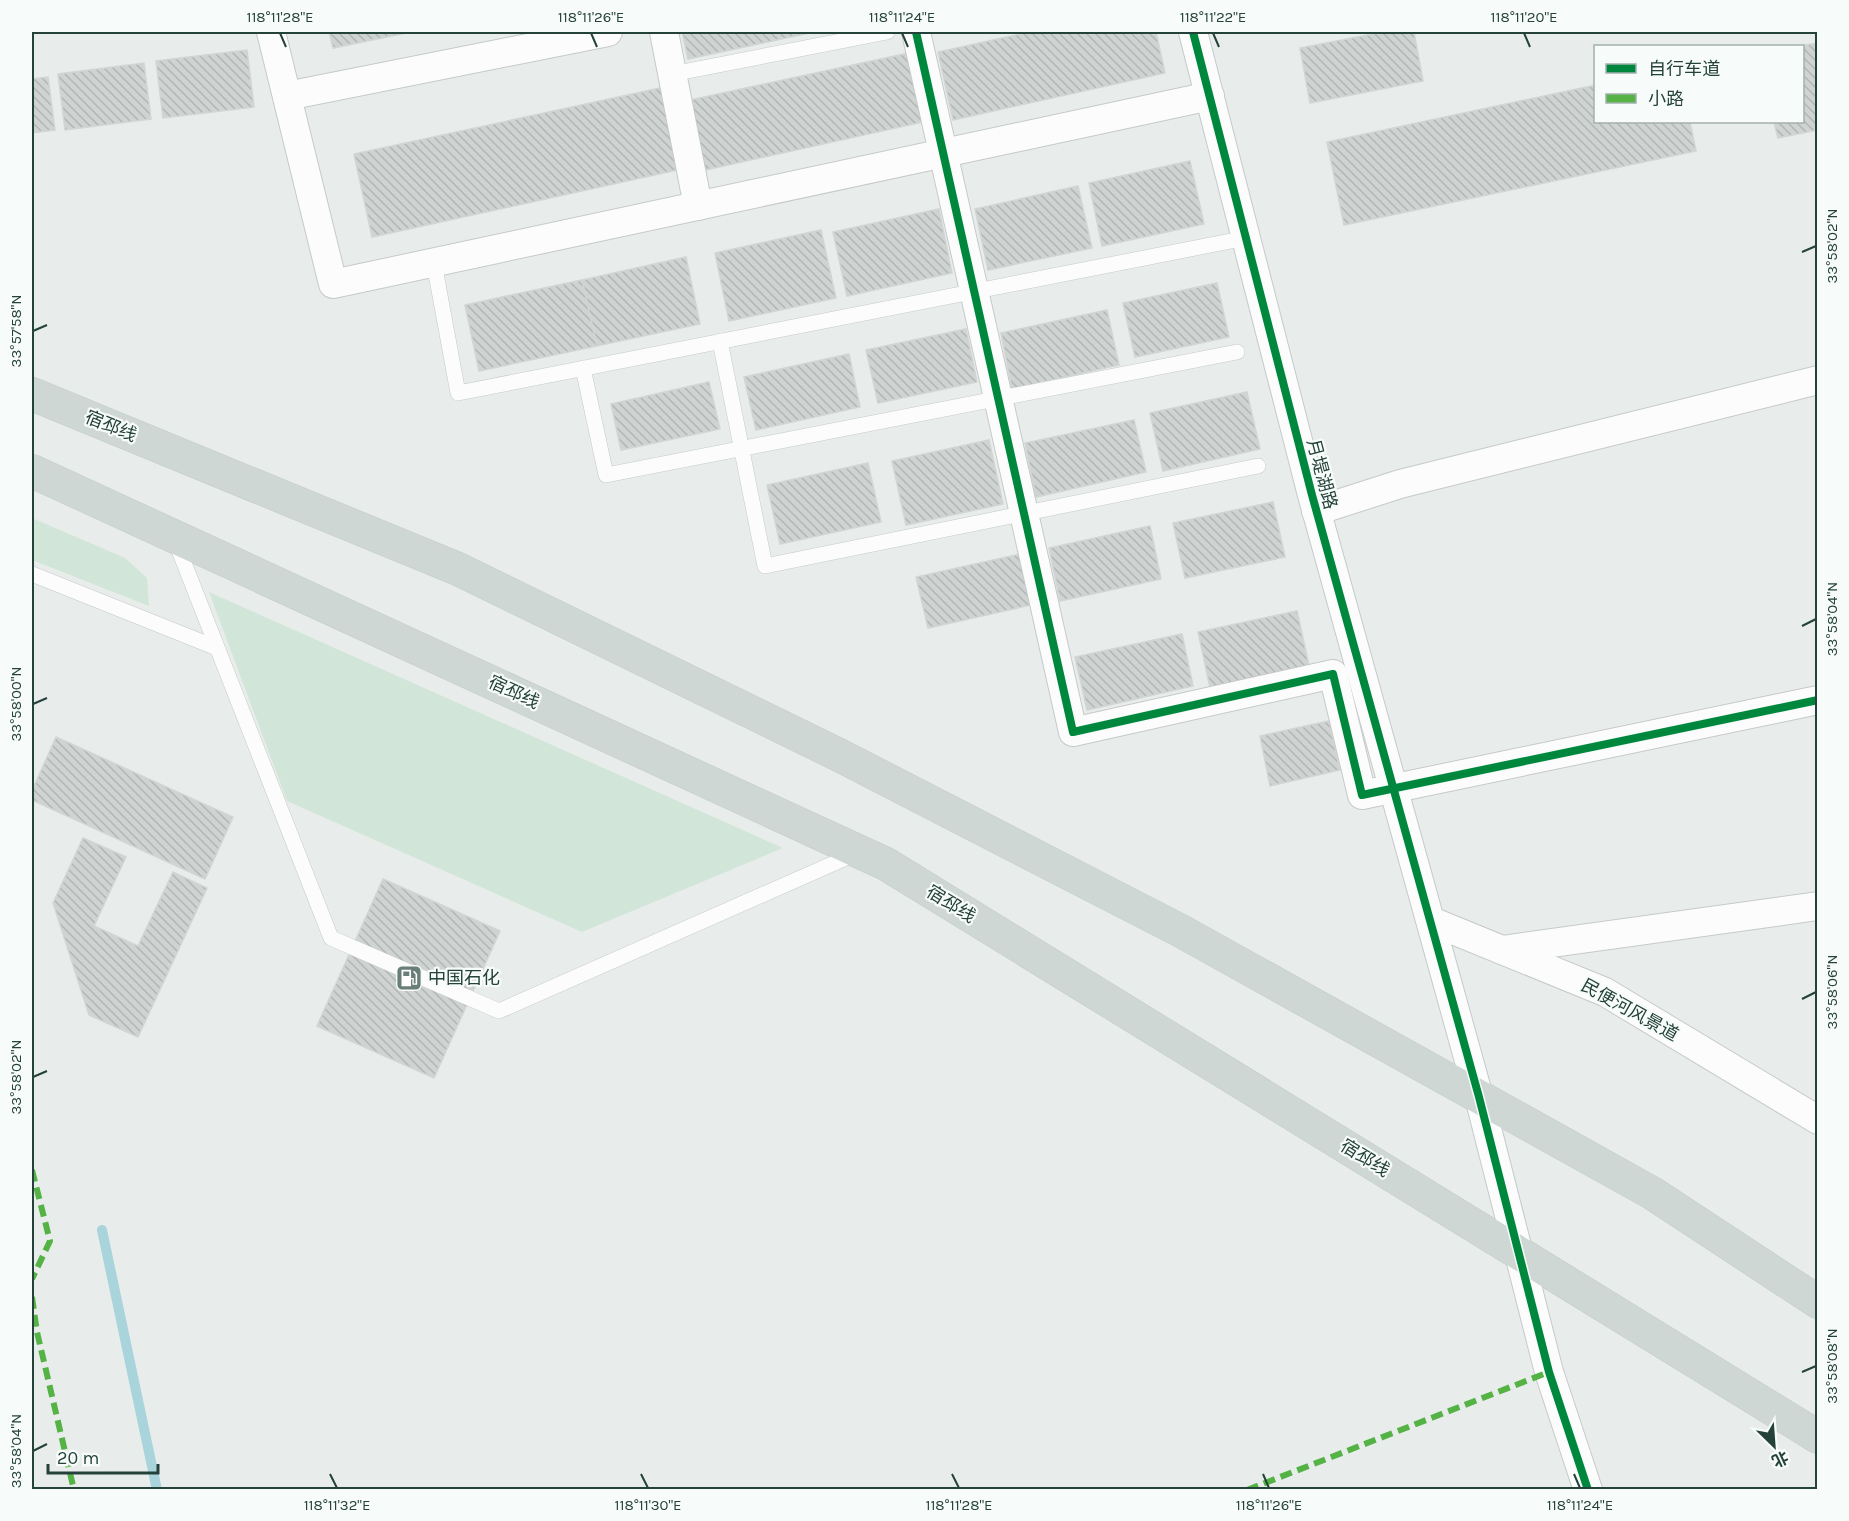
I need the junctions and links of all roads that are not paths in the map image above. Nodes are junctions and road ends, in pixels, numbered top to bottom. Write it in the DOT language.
graph roads {
  1 [pos="271,32"];
  2 [pos="608,32"];
  3 [pos="664,32"];
  4 [pos="887,32"];
  5 [pos="916,32"];
  6 [pos="1193,32"];
  7 [pos="672,74"];
  8 [pos="287,96"];
  9 [pos="1210,96"];
  10 [pos="942,154"];
  11 [pos="698,206"];
  12 [pos="1246,238"];
  13 [pos="434,263"];
  14 [pos="973,292"];
  15 [pos="720,341"];
  16 [pos="1237,352"];
  17 [pos="584,368"];
  18 [pos="1818,380"];
  19 [pos="32,394"];
  20 [pos="997,399"];
  21 [pos="741,449"];
  22 [pos="1258,466"];
  23 [pos="32,471"];
  24 [pos="1316,511"];
  25 [pos="1023,513"];
  26 [pos="173,536"];
  27 [pos="32,574"];
  28 [pos="217,648"];
  29 [pos="1818,700"];
  30 [pos="1392,788"];
  31 [pos="860,852"];
  32 [pos="1818,906"];
  33 [pos="1431,921"];
  34 [pos="1501,950"];
  35 [pos="1479,1097"];
  36 [pos="1818,1120"];
  37 [pos="1517,1251"];
  38 [pos="1818,1302"];
  39 [pos="1818,1437"];
  40 [pos="1588,1490"];
  1 -- 8 [label="street"];
  2 -- 8 [label="street"];
  3 -- 7 [label="street"];
  4 -- 7 [label="lane"];
  5 -- 10 [label="street"];
  6 -- 9 [label="street, 月堤湖路"];
  7 -- 11 [label="street"];
  8 -- 13 [label="street"];
  9 -- 10 [label="street"];
  9 -- 12 [label="street, 月堤湖路"];
  10 -- 11 [label="street"];
  10 -- 14 [label="street"];
  11 -- 13 [label="street"];
  12 -- 14 [label="lane"];
  12 -- 24 [label="street, 月堤湖路"];
  13 -- 17 [label="lane"];
  14 -- 15 [label="lane"];
  14 -- 20 [label="street"];
  15 -- 17 [label="lane"];
  15 -- 21 [label="lane"];
  16 -- 20 [label="lane"];
  17 -- 21 [label="lane"];
  18 -- 24 [label="street"];
  19 -- 35 [label="main road, 宿邳线"];
  20 -- 21 [label="lane"];
  20 -- 25 [label="street"];
  21 -- 25 [label="lane"];
  22 -- 25 [label="lane"];
  23 -- 26 [label="main road, 宿邳线"];
  24 -- 30 [label="street, 月堤湖路"];
  25 -- 30 [label="street"];
  26 -- 28 [label="lane"];
  26 -- 31 [label="main road, 宿邳线"];
  27 -- 28 [label="lane"];
  28 -- 31 [label="lane"];
  29 -- 30 [label="street"];
  30 -- 33 [label="street, 月堤湖路"];
  31 -- 37 [label="main road, 宿邳线"];
  32 -- 34 [label="street"];
  33 -- 34 [label="street, 民便河风景道"];
  33 -- 35 [label="street, 月堤湖路"];
  34 -- 36 [label="street, 民便河风景道"];
  35 -- 37 [label="street, 月堤湖路"];
  35 -- 38 [label="main road, 宿邳线"];
  37 -- 39 [label="main road, 宿邳线"];
  37 -- 40 [label="street, 月堤湖路"];
}
